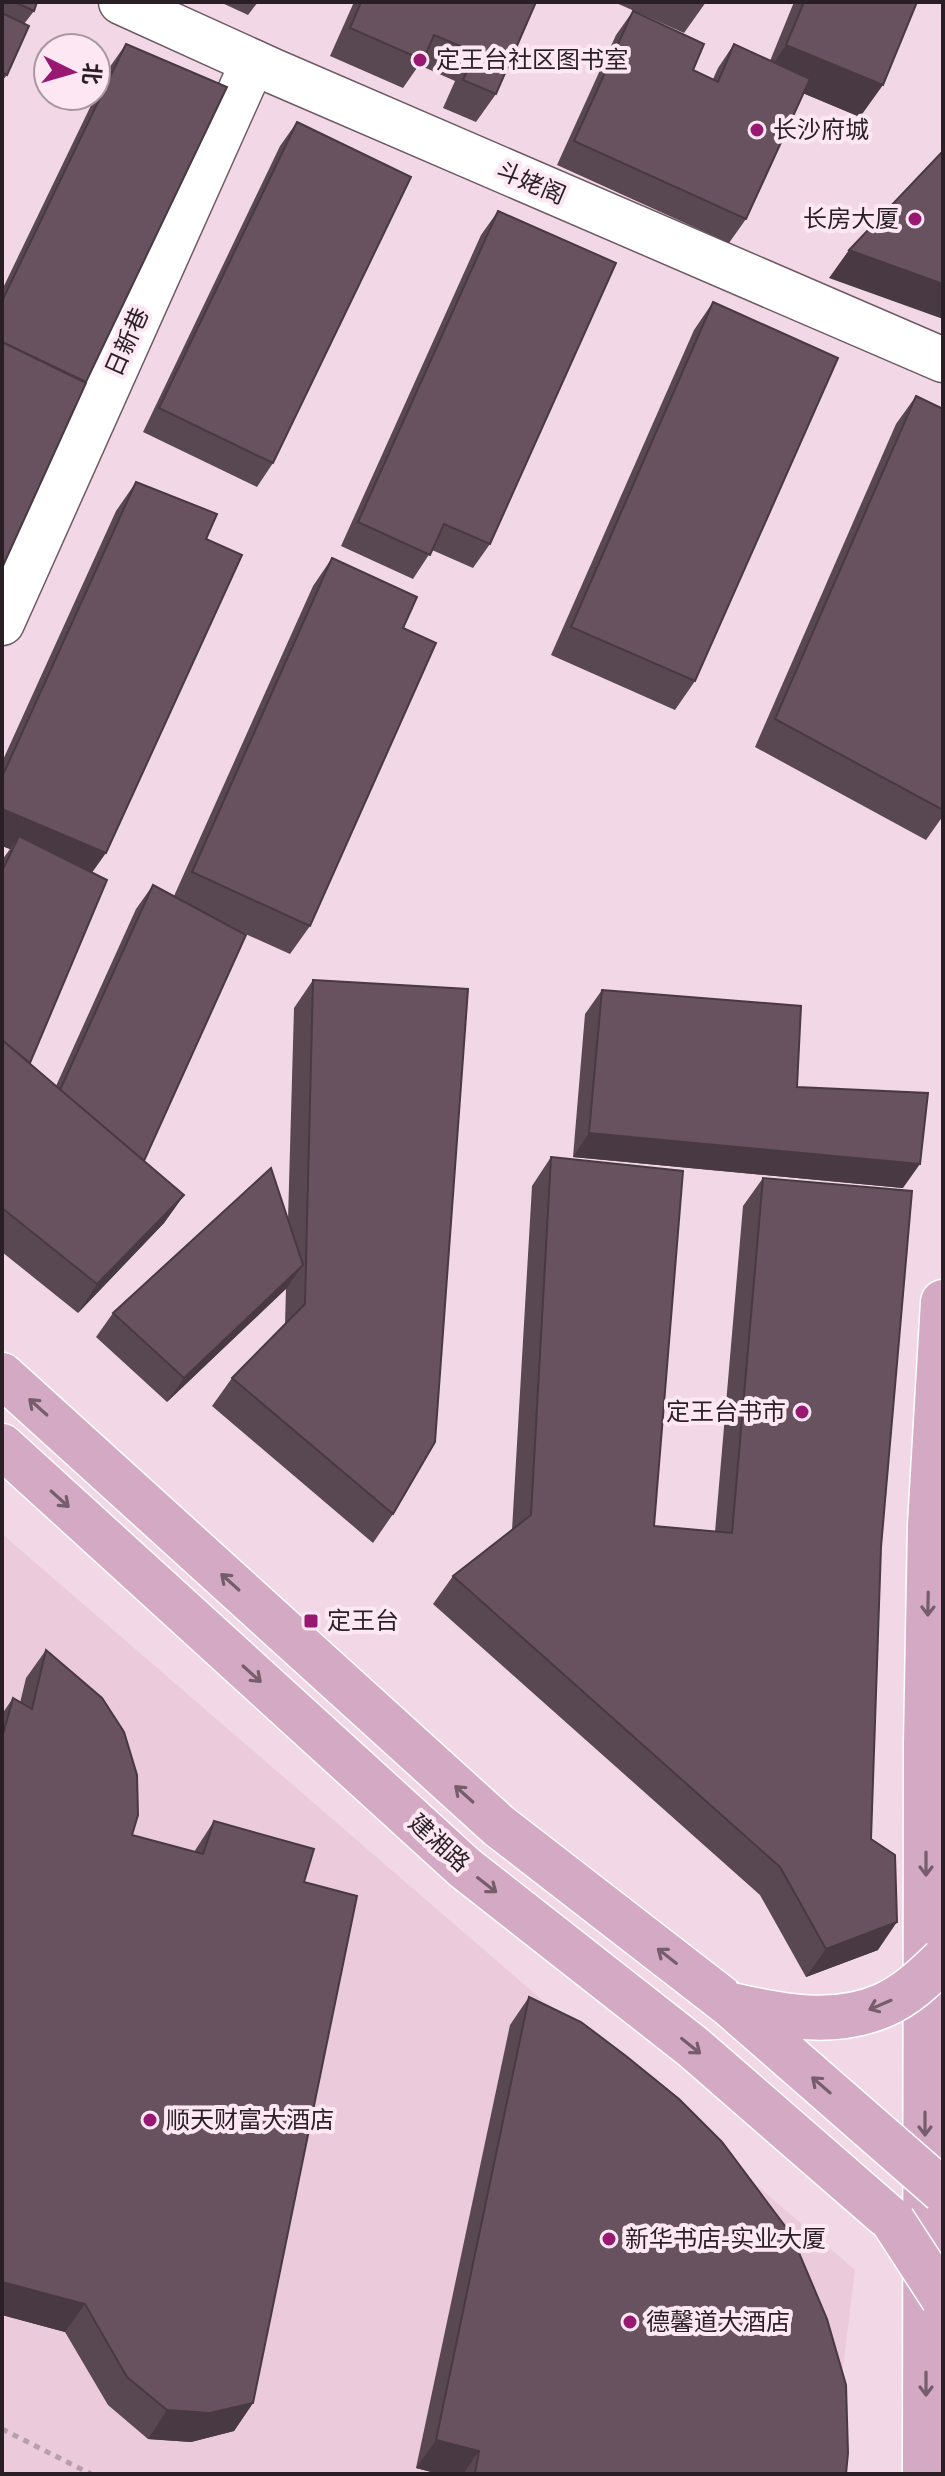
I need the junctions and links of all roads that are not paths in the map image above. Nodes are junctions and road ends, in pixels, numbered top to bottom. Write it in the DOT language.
graph roads {
  1 [pos="121,2"];
  2 [pos="253,62"];
  3 [pos="943,360"];
  4 [pos="2,623"];
  5 [pos="943,1302"];
  6 [pos="2,1375"];
  7 [pos="2,1446"];
  8 [pos="943,1960"];
  9 [pos="729,2004"];
  10 [pos="943,2191"];
  11 [pos="893,2221"];
  12 [pos="943,2264"];
  13 [pos="943,2298"];
  14 [pos="925,2474"];
  1 -- 2 [label="street, 斗姥阁"];
  2 -- 3 [label="street, 斗姥阁"];
  2 -- 4 [label="street, 日新巷"];
  5 -- 14 [label="main road, one-way"];
  9 -- 6 [label="main road, one-way"];
  7 -- 11 [label="main road, 建湘路, one-way"];
  8 -- 9 [label="main road, one-way, bridge"];
  10 -- 9 [label="main road, one-way, bridge"];
  11 -- 12 [label="main road, 建湘路, bridge"];
  11 -- 13 [label="main road, bridge"];
}
